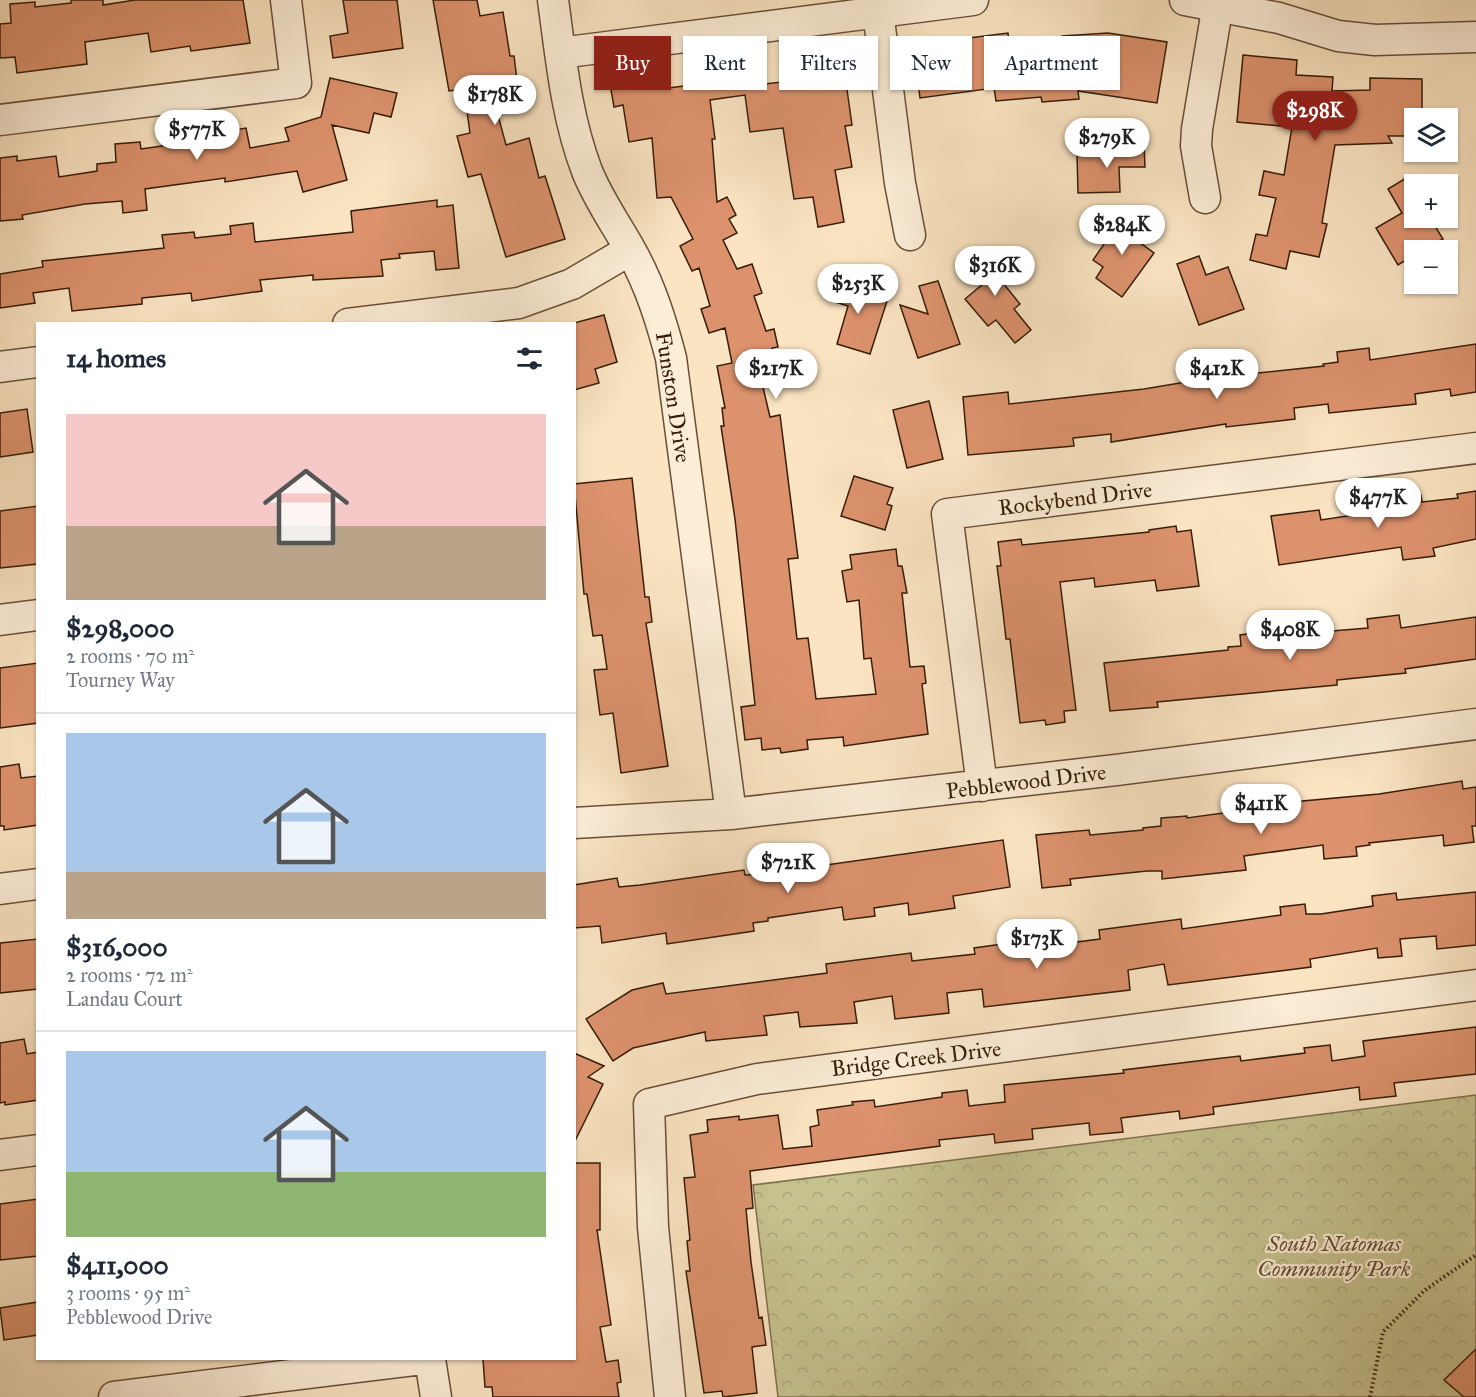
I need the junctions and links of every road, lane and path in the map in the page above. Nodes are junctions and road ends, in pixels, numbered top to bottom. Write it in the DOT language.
graph roads {
  1 [pos="286,0"];
  2 [pos="553,0"];
  3 [pos="973,0"];
  4 [pos="1185,0"];
  5 [pos="1218,4"];
  6 [pos="878,12"];
  7 [pos="1476,37"];
  8 [pos="560,53"];
  9 [pos="0,120"];
  10 [pos="1204,198"];
  11 [pos="910,235"];
  12 [pos="630,250"];
  13 [pos="364,322"];
  14 [pos="36,362"];
  15 [pos="0,367"];
  16 [pos="1476,448"];
  17 [pos="36,615"];
  18 [pos="0,620"];
  19 [pos="1476,724"];
  20 [pos="982,786"];
  21 [pos="731,814"];
  22 [pos="576,822"];
  23 [pos="36,884"];
  24 [pos="0,889"];
  25 [pos="1476,985"];
  26 [pos="36,1150"];
  27 [pos="0,1155"];
  28 [pos="1476,1255"];
  29 [pos="414,1360"];
  30 [pos="430,1360"];
  31 [pos="114,1397"];
  32 [pos="435,1397"];
  33 [pos="670,1397"];
  34 [pos="1370,1397"];
  1 -- 9 [label="street"];
  2 -- 8 [label="street, Funston Drive"];
  3 -- 6 [label="street"];
  4 -- 5 [label="street"];
  5 -- 7 [label="street"];
  5 -- 10 [label="street"];
  6 -- 8 [label="street"];
  6 -- 11 [label="street"];
  8 -- 12 [label="street, Funston Drive"];
  12 -- 13 [label="street"];
  12 -- 21 [label="street, Funston Drive"];
  14 -- 15 [label="street"];
  16 -- 20 [label="street, Rockybend Drive"];
  17 -- 18 [label="street"];
  19 -- 20 [label="street, Pebblewood Drive"];
  20 -- 21 [label="street, Pebblewood Drive"];
  21 -- 22 [label="street, Pebblewood Drive"];
  23 -- 24 [label="street"];
  25 -- 33 [label="street, Bridge Creek Drive"];
  26 -- 27 [label="street"];
  28 -- 34 [label="path"];
  29 -- 31 [label="street"];
  30 -- 32 [label="street"];
}
